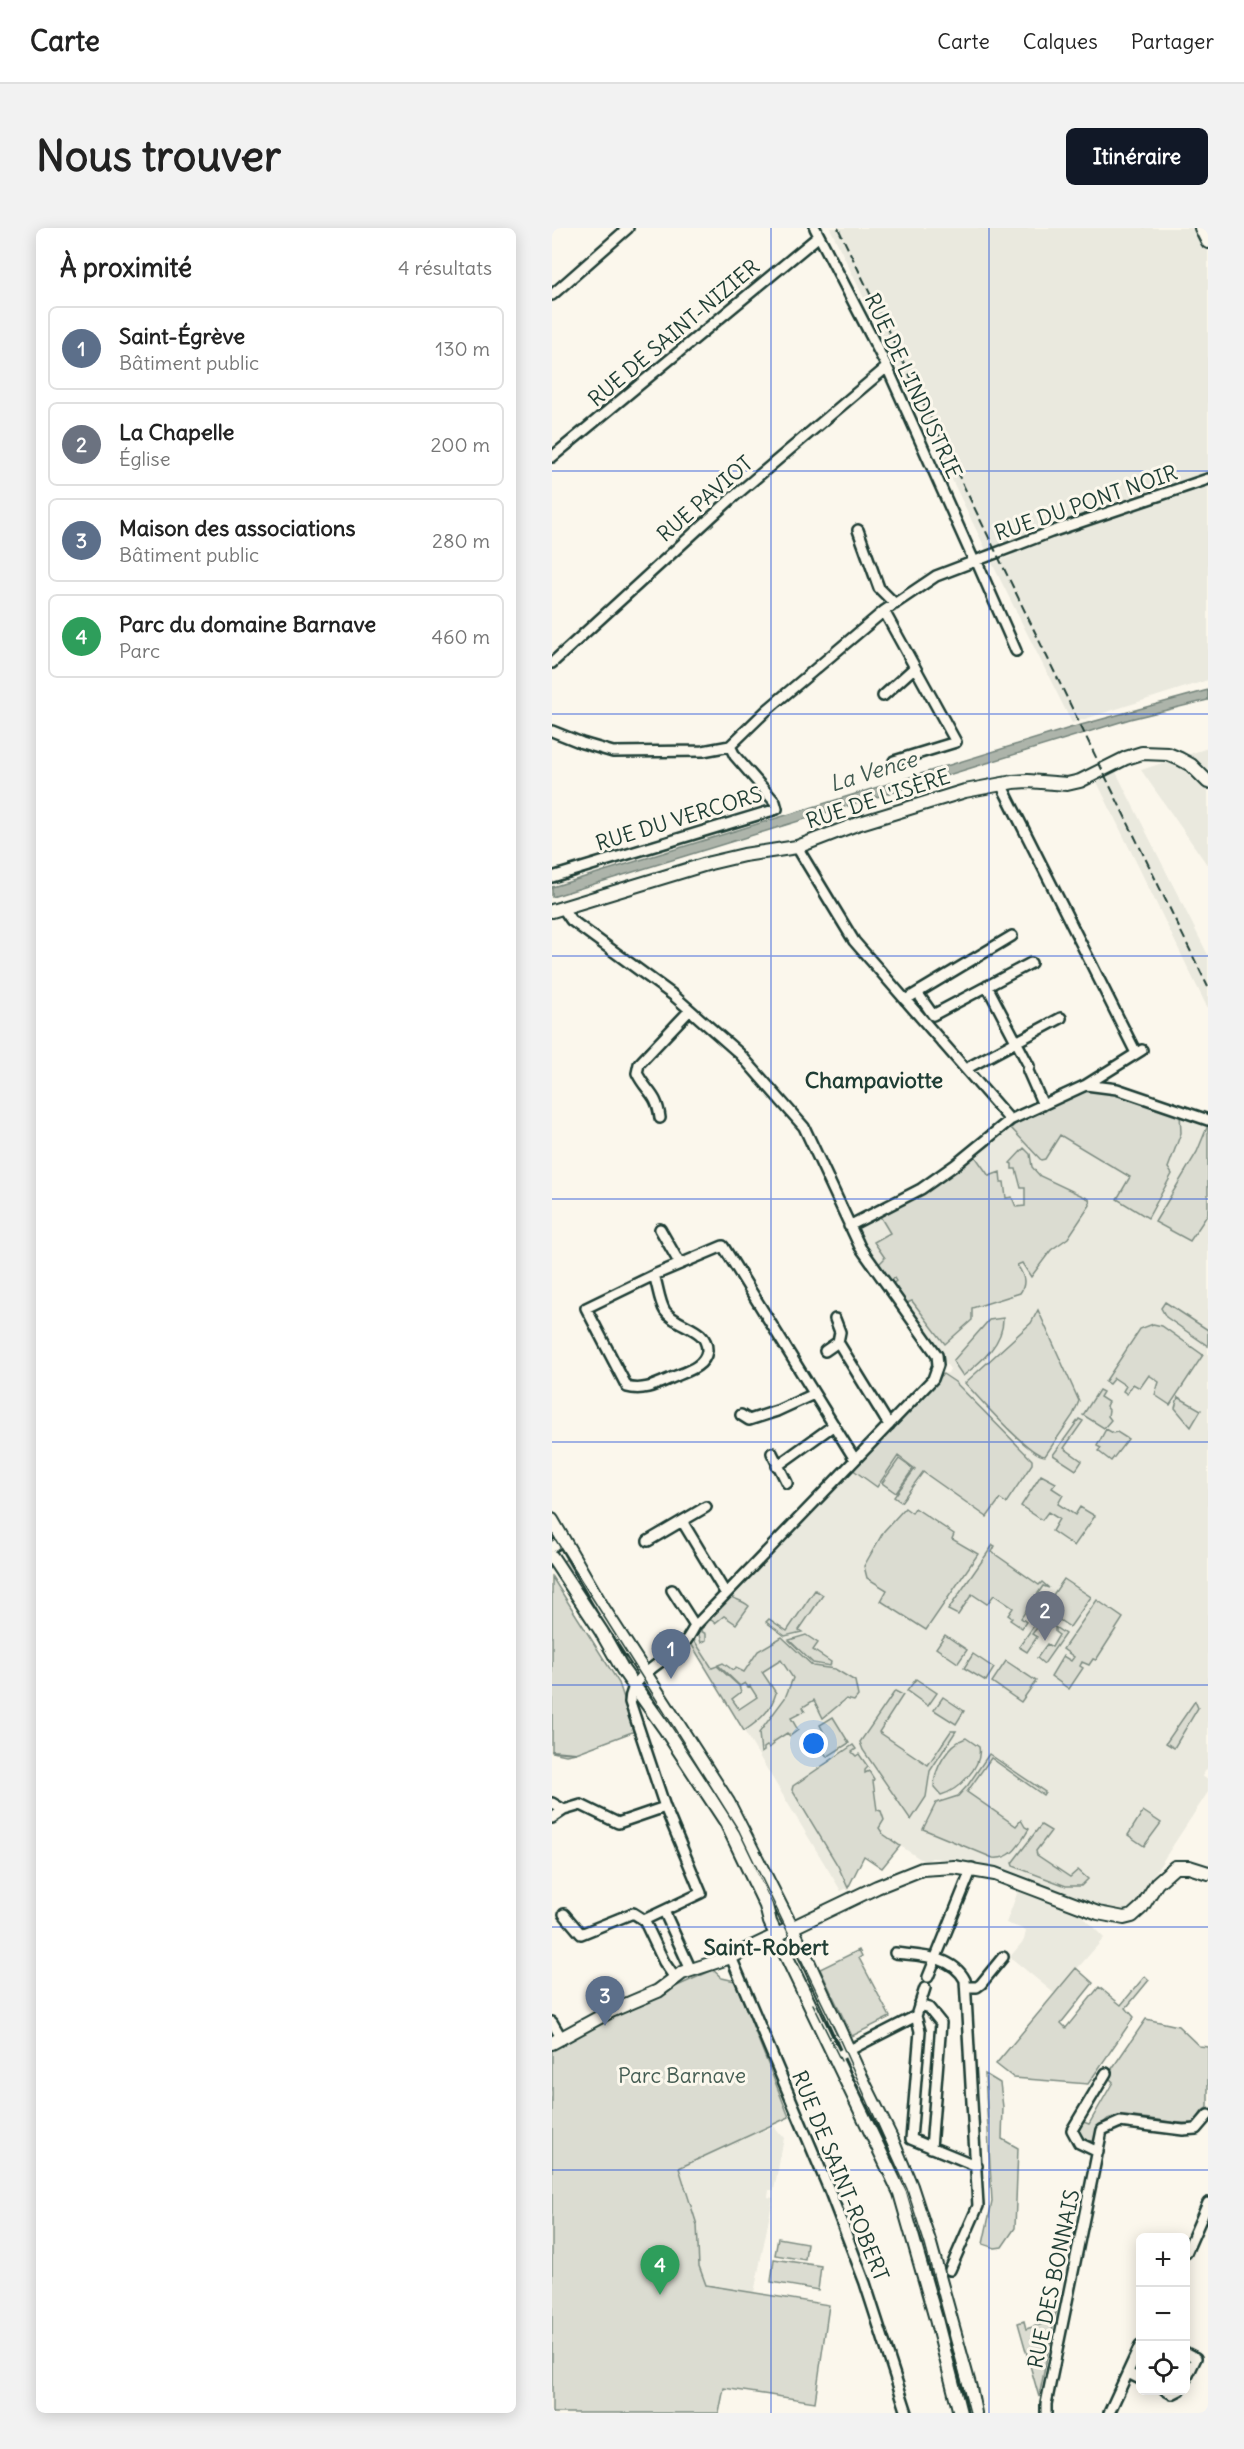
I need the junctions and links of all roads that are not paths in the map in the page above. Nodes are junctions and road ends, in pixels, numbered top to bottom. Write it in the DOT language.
graph roads {
  1 [pos="628,228"];
  2 [pos="1201,228"];
  3 [pos="817,232"];
  4 [pos="1208,242"];
  5 [pos="552,295"];
  6 [pos="887,367"];
  7 [pos="552,457"];
  8 [pos="1208,479"];
  9 [pos="858,530"];
  10 [pos="975,560"];
  11 [pos="895,604"];
  12 [pos="884,611"];
  13 [pos="1016,651"];
  14 [pos="552,663"];
  15 [pos="914,668"];
  16 [pos="883,696"];
  17 [pos="552,731"];
  18 [pos="730,746"];
  19 [pos="894,761"];
  20 [pos="1208,782"];
  21 [pos="1001,784"];
  22 [pos="797,847"];
  23 [pos="552,877"];
  24 [pos="557,909"];
  25 [pos="1011,936"];
  26 [pos="1031,963"];
  27 [pos="987,986"];
  28 [pos="921,998"];
  29 [pos="905,1000"];
  30 [pos="690,1010"];
  31 [pos="1061,1018"];
  32 [pos="1017,1042"];
  33 [pos="971,1066"];
  34 [pos="1086,1085"];
  35 [pos="1044,1105"];
  36 [pos="660,1118"];
  37 [pos="1010,1120"];
  38 [pos="1208,1120"];
  39 [pos="849,1226"];
  40 [pos="660,1229"];
  41 [pos="680,1264"];
  42 [pos="654,1275"];
  43 [pos="835,1319"];
  44 [pos="838,1342"];
  45 [pos="825,1351"];
  46 [pos="814,1394"];
  47 [pos="741,1415"];
  48 [pos="834,1425"];
  49 [pos="889,1425"];
  50 [pos="772,1453"];
  51 [pos="854,1458"];
  52 [pos="777,1466"];
  53 [pos="788,1483"];
  54 [pos="706,1507"];
  55 [pos="552,1520"];
  56 [pos="682,1521"];
  57 [pos="564,1540"];
  58 [pos="648,1541"];
  59 [pos="552,1547"];
  60 [pos="552,1557"];
  61 [pos="672,1590"];
  62 [pos="726,1594"];
  63 [pos="695,1626"];
  64 [pos="646,1674"];
  65 [pos="634,1685"];
  66 [pos="552,1803"];
  67 [pos="664,1807"];
  68 [pos="564,1810"];
  69 [pos="552,1818"];
  70 [pos="972,1868"];
  71 [pos="1208,1873"];
  72 [pos="664,1911"];
  73 [pos="564,1914"];
  74 [pos="644,1920"];
  75 [pos="792,1928"];
  76 [pos="776,1935"];
  77 [pos="894,1953"];
  78 [pos="731,1957"];
  79 [pos="1003,1957"];
  80 [pos="934,1958"];
  81 [pos="691,1970"];
  82 [pos="928,1977"];
  83 [pos="675,1978"];
  84 [pos="966,1987"];
  85 [pos="925,1988"];
  86 [pos="919,2005"];
  87 [pos="916,2016"];
  88 [pos="552,2022"];
  89 [pos="557,2041"];
  90 [pos="849,2052"];
  91 [pos="834,2058"];
  92 [pos="1106,2073"];
  93 [pos="1208,2115"];
  94 [pos="931,2148"];
  95 [pos="1098,2152"];
  96 [pos="977,2166"];
  97 [pos="1208,2203"];
  98 [pos="1190,2242"];
  99 [pos="950,2270"];
  100 [pos="1136,2355"];
  101 [pos="1190,2355"];
  102 [pos="1190,2369"];
  103 [pos="1128,2373"];
  104 [pos="1136,2377"];
  105 [pos="907,2413"];
  106 [pos="960,2413"];
  107 [pos="975,2413"];
  108 [pos="1046,2413"];
  109 [pos="1109,2413"];
  1 -- 5 [label="street"];
  2 -- 4 [label="main road"];
  3 -- 6 [label="street, RUE DE L'INDUSTRIE"];
  3 -- 7 [label="street, RUE DE SAINT-NIZIER"];
  6 -- 10 [label="street, RUE DE L'INDUSTRIE"];
  6 -- 14 [label="street, RUE PAVIOT"];
  8 -- 10 [label="street, RUE DU PONT NOIR"];
  9 -- 11 [label="street"];
  10 -- 11 [label="street, RUE DU PONT NOIR"];
  10 -- 13 [label="street, RUE DU PONT NOIR"];
  11 -- 12 [label="street, RUE DU PONT NOIR"];
  12 -- 15 [label="street"];
  12 -- 18 [label="street, RUE DU PONT NOIR"];
  15 -- 16 [label="street"];
  15 -- 19 [label="street"];
  17 -- 18 [label="street"];
  18 -- 23 [label="street, RUE DU VERCORS"];
  20 -- 21 [label="main road, RUE DE L'ISÈRE"];
  21 -- 22 [label="main road, RUE DE L'ISÈRE"];
  21 -- 34 [label="street"];
  22 -- 24 [label="main road, RUE DE L'ISÈRE"];
  22 -- 29 [label="street"];
  24 -- 30 [label="street"];
  25 -- 29 [label="street"];
  26 -- 27 [label="street"];
  27 -- 28 [label="street"];
  27 -- 32 [label="street"];
  29 -- 37 [label="street"];
  30 -- 36 [label="street"];
  30 -- 39 [label="street"];
  31 -- 32 [label="street"];
  32 -- 33 [label="street"];
  32 -- 35 [label="street"];
  34 -- 35 [label="street"];
  34 -- 38 [label="street"];
  35 -- 37 [label="street"];
  37 -- 39 [label="street"];
  39 -- 49 [label="street"];
  40 -- 41 [label="street"];
  41 -- 42 [label="street"];
  41 -- 46 [label="street"];
  42 -- 42 [label="street"];
  43 -- 44 [label="street"];
  44 -- 45 [label="street"];
  44 -- 49 [label="street"];
  46 -- 47 [label="street"];
  46 -- 48 [label="street"];
  48 -- 51 [label="street"];
  48 -- 52 [label="street"];
  49 -- 51 [label="street"];
  50 -- 52 [label="street"];
  51 -- 62 [label="street"];
  52 -- 53 [label="street"];
  54 -- 56 [label="street"];
  55 -- 57 [label="main road"];
  56 -- 58 [label="street"];
  56 -- 62 [label="street"];
  57 -- 59 [label="street"];
  57 -- 64 [label="main road"];
  60 -- 65 [label="main road"];
  61 -- 63 [label="street"];
  62 -- 63 [label="street"];
  63 -- 64 [label="street"];
  64 -- 65 [label="street"];
  64 -- 75 [label="main road"];
  65 -- 67 [label="street"];
  65 -- 76 [label="main road"];
  66 -- 68 [label="street"];
  67 -- 68 [label="street"];
  67 -- 72 [label="street"];
  68 -- 69 [label="street"];
  70 -- 71 [label="main road"];
  70 -- 75 [label="main road"];
  70 -- 80 [label="street"];
  72 -- 74 [label="street"];
  72 -- 81 [label="street"];
  73 -- 74 [label="street"];
  74 -- 83 [label="street"];
  75 -- 76 [label="main road"];
  75 -- 90 [label="main road"];
  76 -- 78 [label="main road"];
  76 -- 91 [label="main road"];
  77 -- 80 [label="street"];
  78 -- 81 [label="main road"];
  78 -- 105 [label="street, RUE DE SAINT-ROBERT"];
  79 -- 84 [label="street"];
  80 -- 82 [label="street"];
  80 -- 84 [label="street"];
  81 -- 83 [label="main road"];
  83 -- 89 [label="main road"];
  84 -- 96 [label="street"];
  85 -- 86 [label="street"];
  86 -- 87 [label="street"];
  86 -- 94 [label="street"];
  87 -- 90 [label="street"];
  87 -- 94 [label="street"];
  88 -- 89 [label="street"];
  90 -- 91 [label="street"];
  90 -- 107 [label="main road"];
  91 -- 106 [label="main road"];
  92 -- 95 [label="street"];
  93 -- 95 [label="street, RUE DES BONNAIS"];
  94 -- 96 [label="street"];
  95 -- 108 [label="street, RUE DES BONNAIS"];
  96 -- 99 [label="street"];
  97 -- 98 [label="street"];
  100 -- 103 [label="street"];
  101 -- 102 [label="street"];
  103 -- 104 [label="street"];
  103 -- 109 [label="street"];
}
